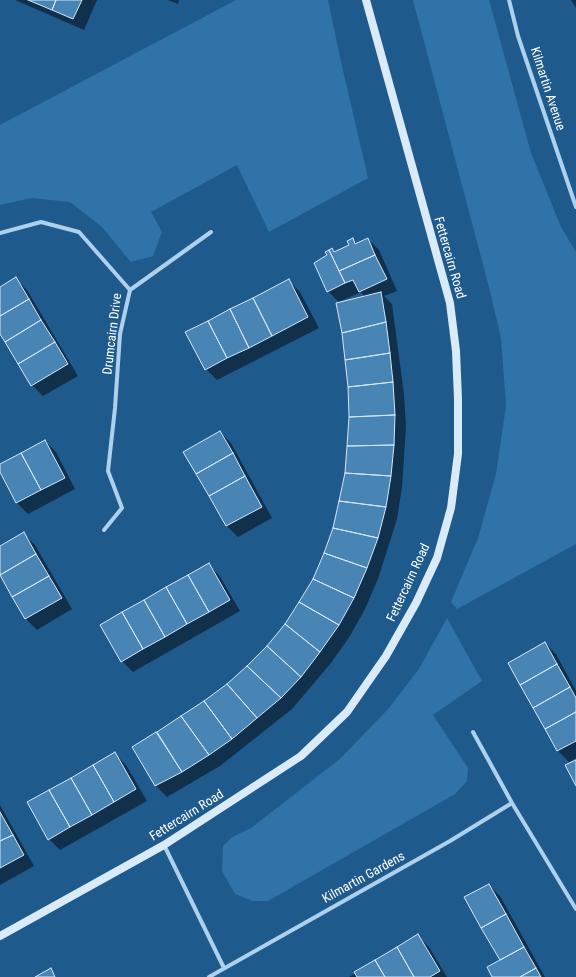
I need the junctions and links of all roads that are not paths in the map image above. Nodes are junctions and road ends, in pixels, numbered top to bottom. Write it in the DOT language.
graph roads {
  1 [pos="366,0"];
  2 [pos="509,0"];
  3 [pos="575,204"];
  4 [pos="211,232"];
  5 [pos="0,233"];
  6 [pos="130,290"];
  7 [pos="104,530"];
  8 [pos="473,732"];
  9 [pos="512,803"];
  10 [pos="164,845"];
  11 [pos="576,909"];
  12 [pos="0,936"];
  13 [pos="224,968"];
  14 [pos="209,977"];
  1 -- 10 [label="street, Fettercairn Road"];
  2 -- 3 [label="street, Kilmartin Avenue"];
  4 -- 6 [label="street"];
  5 -- 6 [label="street, Drumcairn Drive"];
  6 -- 7 [label="street, Drumcairn Drive"];
  8 -- 9 [label="street"];
  9 -- 11 [label="street"];
  9 -- 13 [label="street, Kilmartin Gardens"];
  10 -- 12 [label="street, Fettercairn Road"];
  10 -- 13 [label="street"];
  13 -- 14 [label="street, Kilmartin Gardens"];
}
